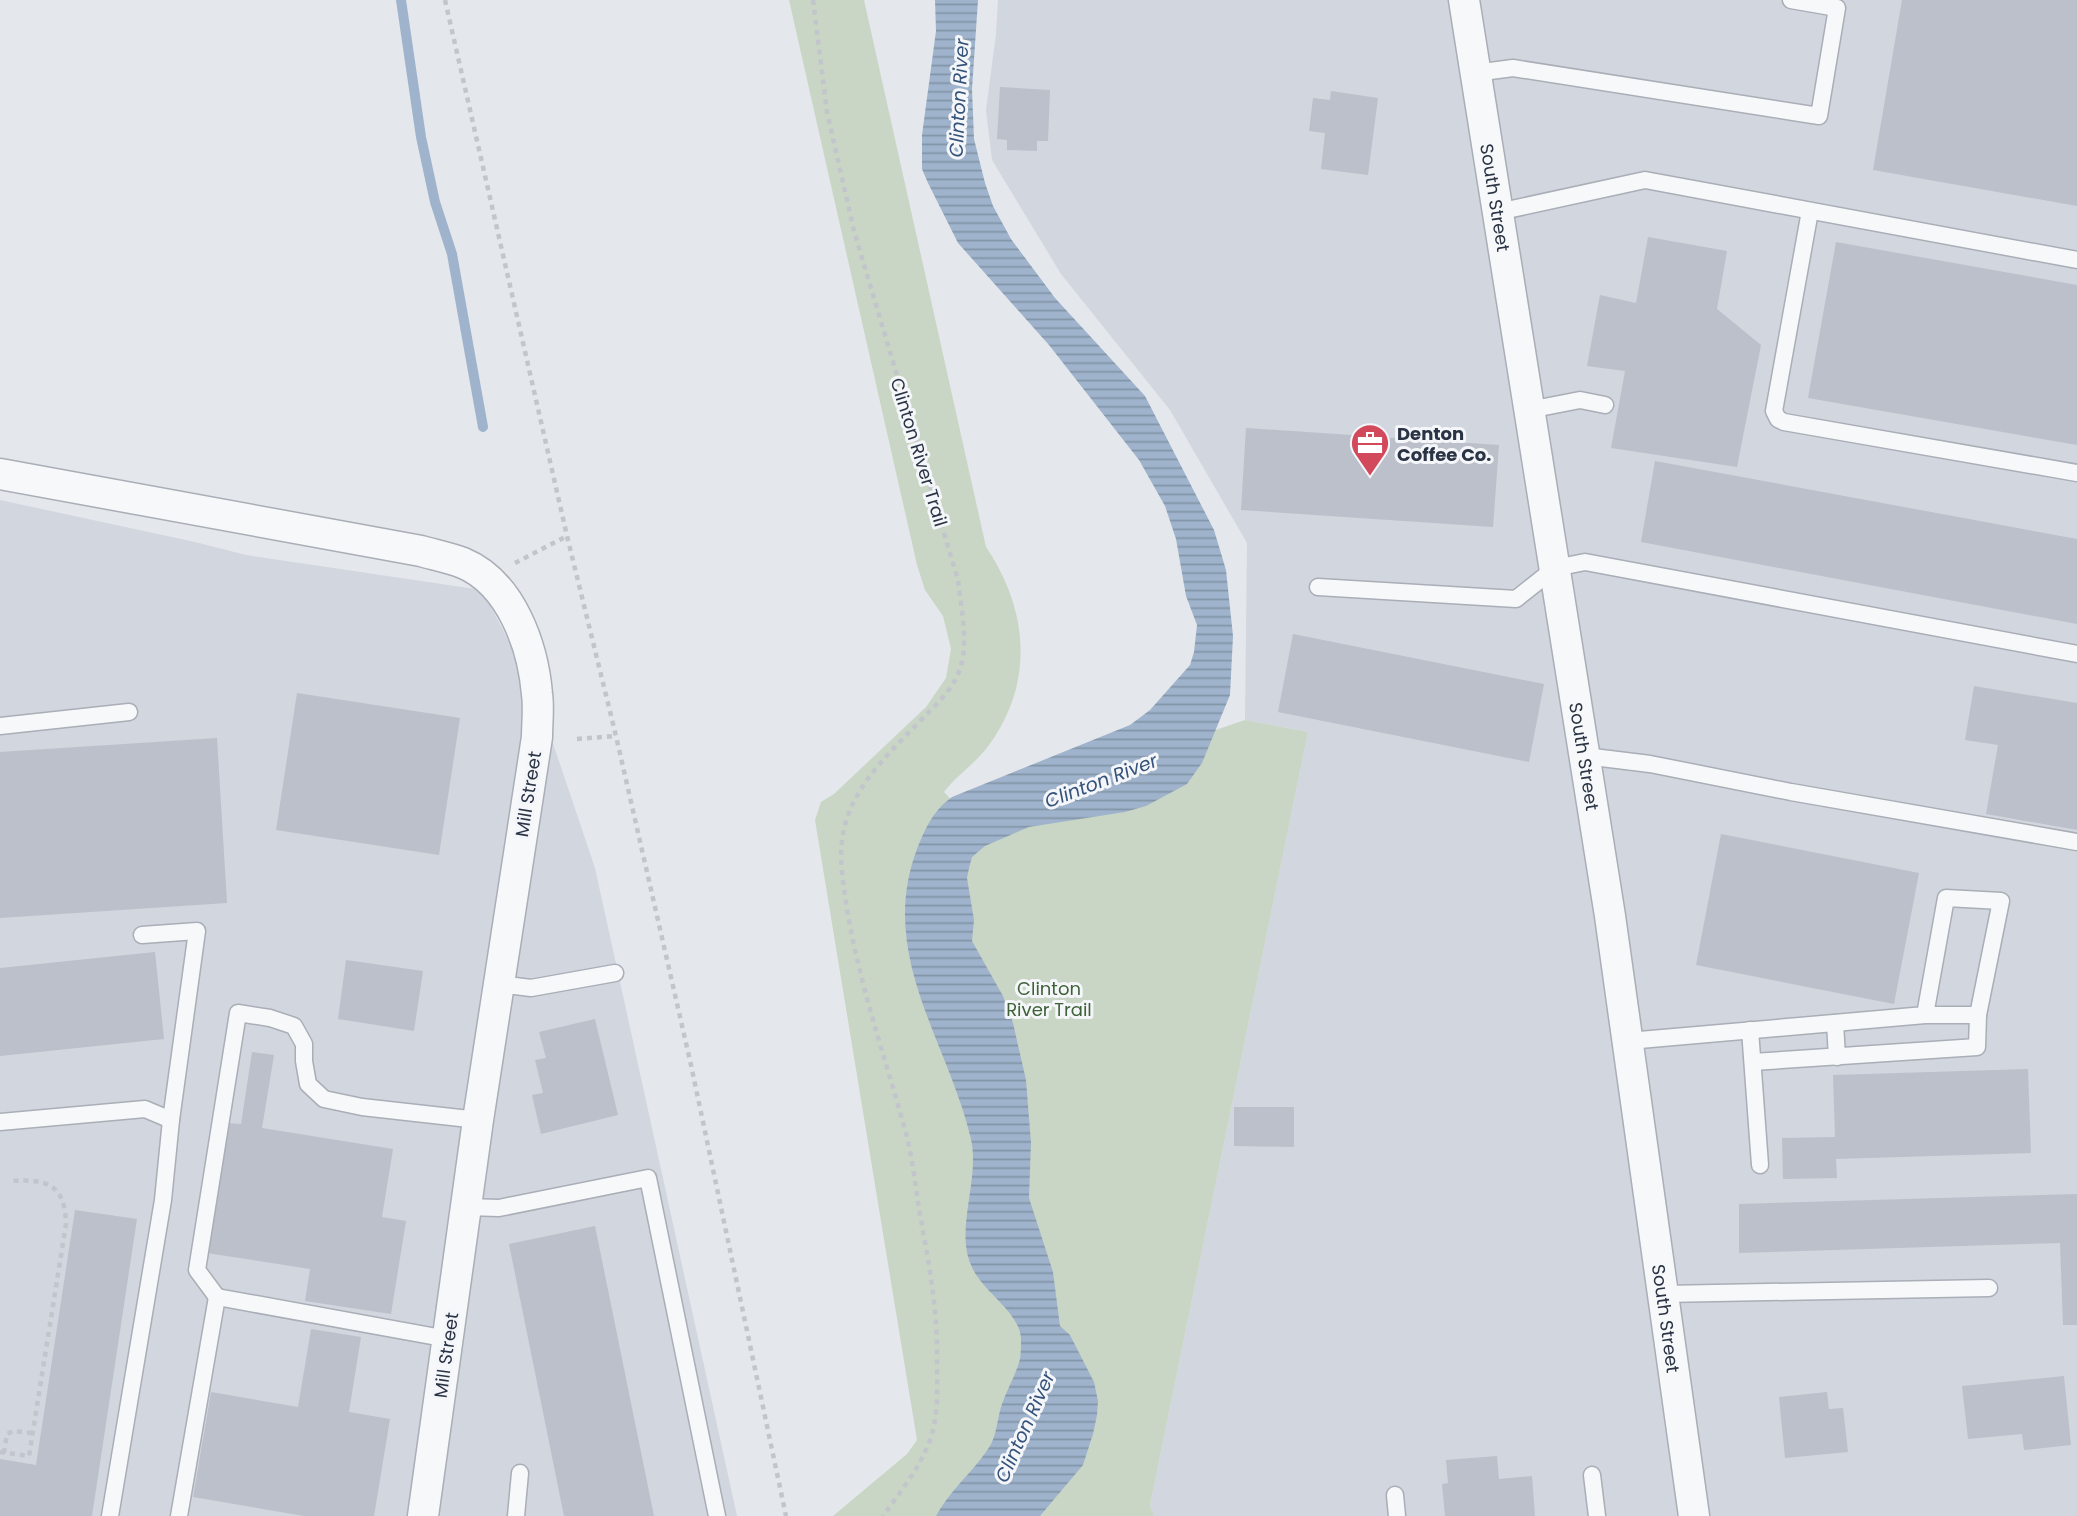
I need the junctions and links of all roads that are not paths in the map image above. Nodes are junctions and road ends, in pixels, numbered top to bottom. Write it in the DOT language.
graph roads {
  1 [pos="1464,0"];
  2 [pos="1791,0"];
  3 [pos="1475,74"];
  4 [pos="1810,211"];
  5 [pos="1498,212"];
  6 [pos="2077,260"];
  7 [pos="1605,405"];
  8 [pos="1529,410"];
  9 [pos="2077,473"];
  10 [pos="0,474"];
  11 [pos="1555,568"];
  12 [pos="1318,587"];
  13 [pos="2077,654"];
  14 [pos="129,712"];
  15 [pos="0,726"];
  16 [pos="1585,755"];
  17 [pos="2077,842"];
  18 [pos="142,935"];
  19 [pos="615,973"];
  20 [pos="499,984"];
  21 [pos="1925,1015"];
  22 [pos="1978,1015"];
  23 [pos="1835,1023"];
  24 [pos="1750,1030"];
  25 [pos="1628,1041"];
  26 [pos="1837,1057"];
  27 [pos="1753,1062"];
  28 [pos="478,1120"];
  29 [pos="171,1121"];
  30 [pos="0,1122"];
  31 [pos="1760,1165"];
  32 [pos="466,1207"];
  33 [pos="1989,1288"];
  34 [pos="1663,1294"];
  35 [pos="217,1297"];
  36 [pos="449,1339"];
  37 [pos="520,1473"];
  38 [pos="1591,1475"];
  39 [pos="1395,1495"];
  40 [pos="110,1516"];
  41 [pos="179,1516"];
  42 [pos="424,1516"];
  43 [pos="516,1516"];
  44 [pos="717,1516"];
  45 [pos="1397,1516"];
  46 [pos="1597,1516"];
  47 [pos="1694,1516"];
  1 -- 3 [label="street, South Street"];
  2 -- 3 [label="lane"];
  3 -- 5 [label="street, South Street"];
  4 -- 5 [label="lane"];
  4 -- 6 [label="lane"];
  4 -- 9 [label="lane"];
  5 -- 8 [label="street, South Street"];
  7 -- 8 [label="lane"];
  8 -- 11 [label="street, South Street"];
  10 -- 20 [label="street, Mill Street"];
  11 -- 12 [label="lane"];
  11 -- 13 [label="lane"];
  11 -- 16 [label="street, South Street"];
  14 -- 15 [label="lane"];
  16 -- 17 [label="lane"];
  16 -- 25 [label="street, South Street"];
  18 -- 29 [label="lane"];
  19 -- 20 [label="lane"];
  20 -- 28 [label="street, Mill Street"];
  21 -- 22 [label="lane"];
  21 -- 22 [label="lane"];
  21 -- 23 [label="lane"];
  22 -- 26 [label="lane"];
  23 -- 24 [label="lane"];
  23 -- 26 [label="lane"];
  24 -- 25 [label="lane"];
  24 -- 27 [label="lane"];
  25 -- 34 [label="street, South Street"];
  26 -- 27 [label="lane"];
  27 -- 31 [label="lane"];
  28 -- 32 [label="street, Mill Street"];
  28 -- 35 [label="lane"];
  29 -- 30 [label="lane"];
  29 -- 40 [label="lane"];
  32 -- 36 [label="street, Mill Street"];
  32 -- 44 [label="lane"];
  33 -- 34 [label="lane"];
  34 -- 47 [label="street, South Street"];
  35 -- 36 [label="lane"];
  35 -- 41 [label="lane"];
  36 -- 42 [label="street, Mill Street"];
  37 -- 43 [label="lane"];
  38 -- 46 [label="lane"];
  39 -- 45 [label="lane"];
}
